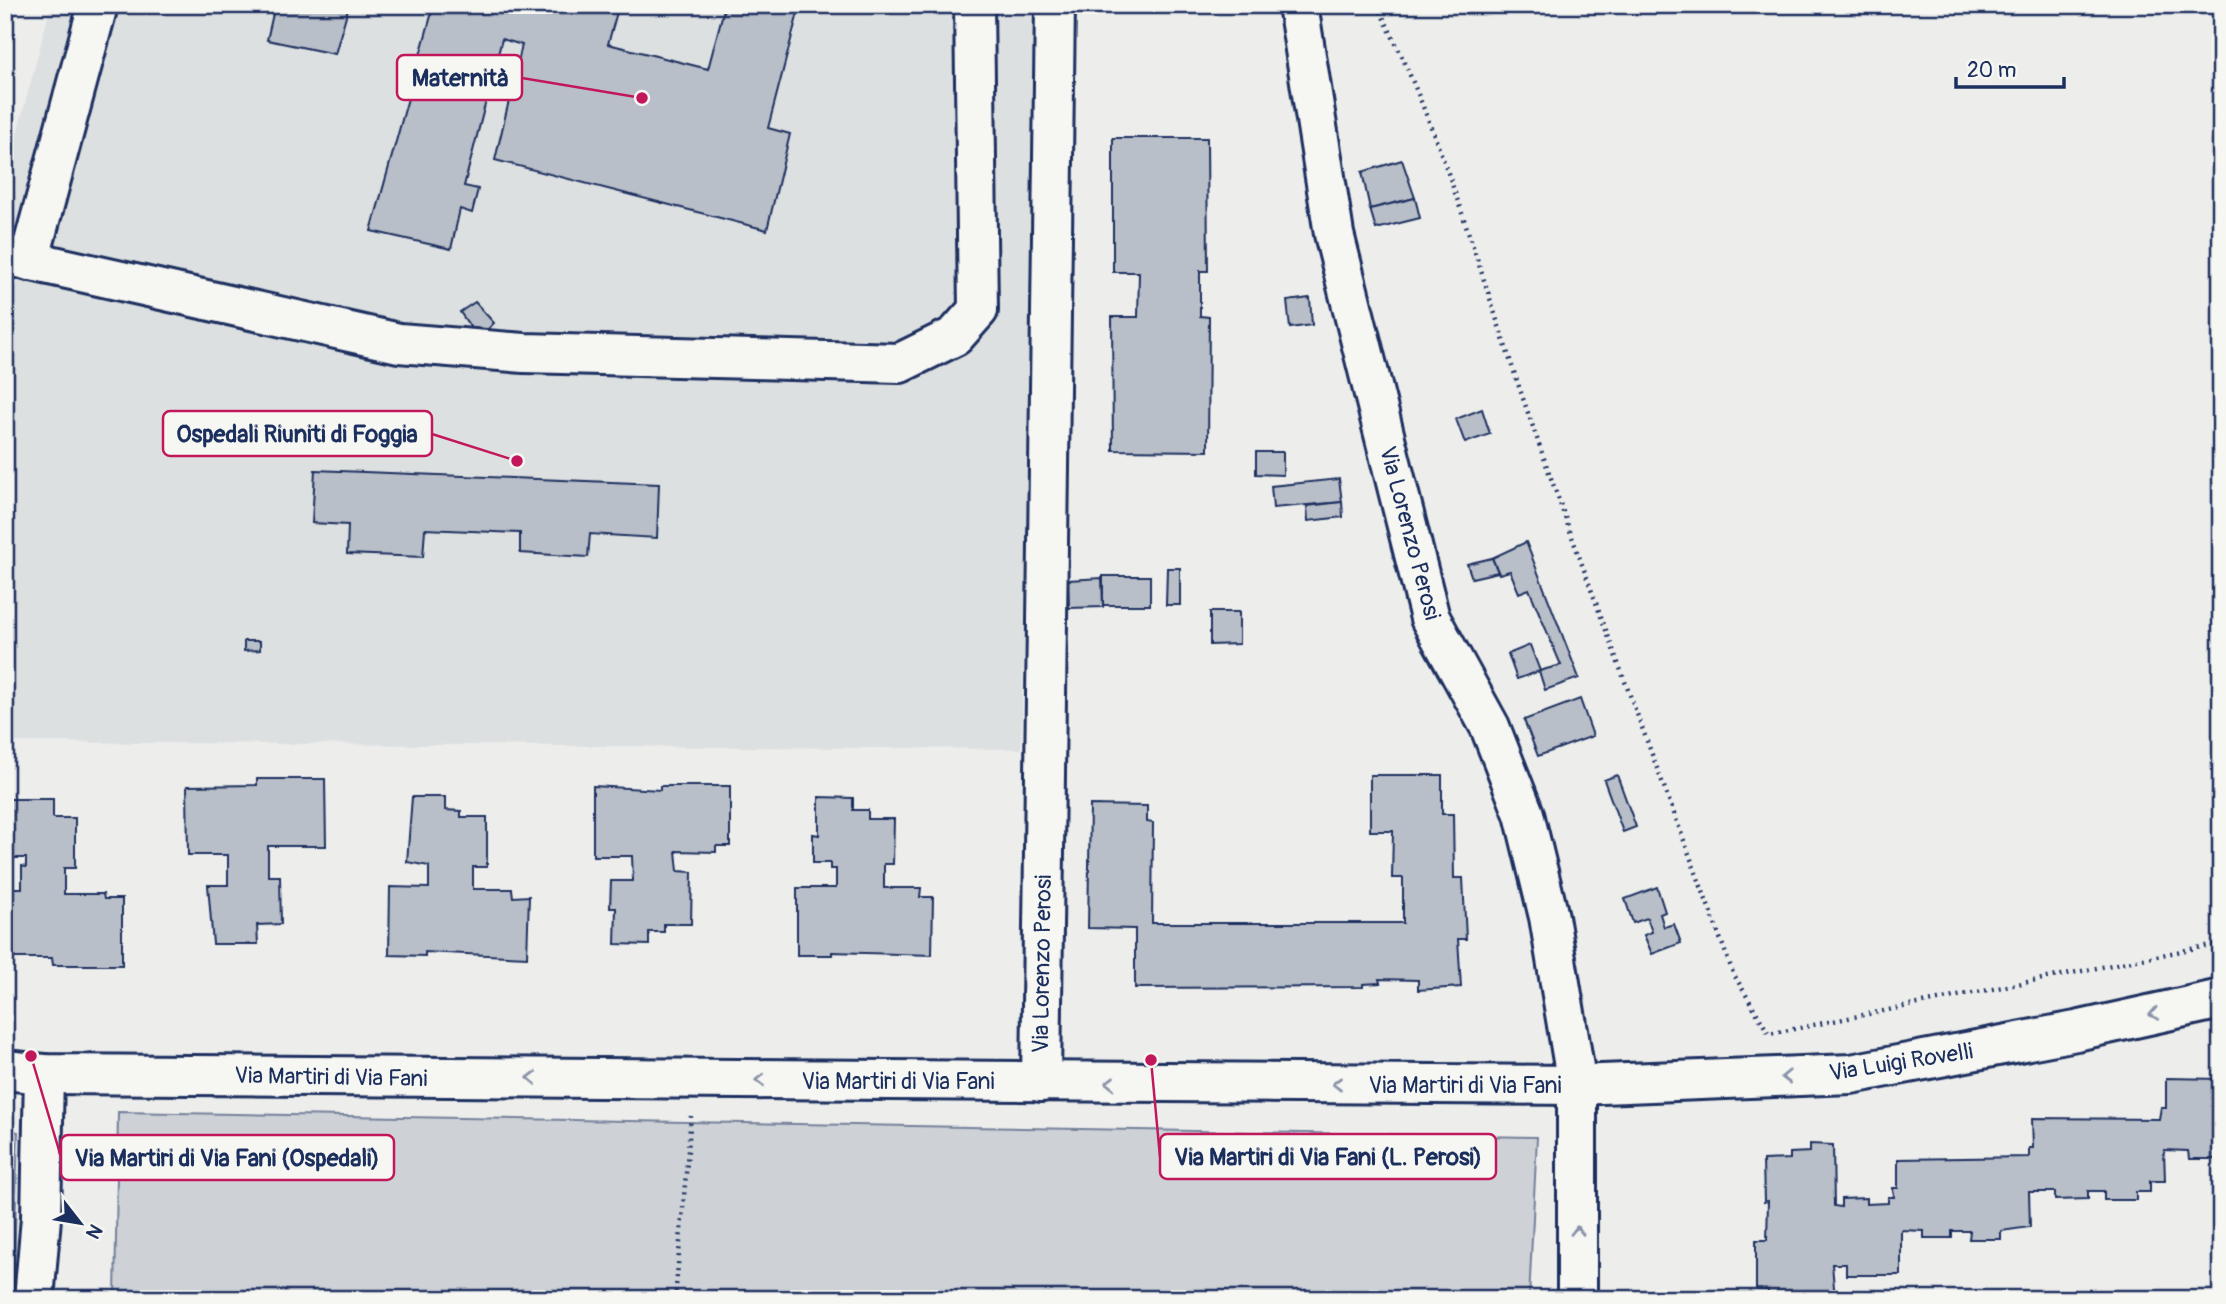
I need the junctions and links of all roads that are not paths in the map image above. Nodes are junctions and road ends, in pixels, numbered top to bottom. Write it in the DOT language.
graph roads {
  1 [pos="98,5"];
  2 [pos="974,5"];
  3 [pos="1055,5"];
  4 [pos="1298,5"];
  5 [pos="17,258"];
  6 [pos="2221,999"];
  7 [pos="5,1070"];
  8 [pos="44,1074"];
  9 [pos="1041,1082"];
  10 [pos="1577,1085"];
  11 [pos="34,1299"];
  12 [pos="1577,1299"];
  1 -- 5 [label="street"];
  2 -- 5 [label="street"];
  3 -- 9 [label="street, Via Lorenzo Perosi"];
  4 -- 10 [label="street, Via Lorenzo Perosi"];
  6 -- 10 [label="street, Via Luigi Rovelli, one-way"];
  7 -- 8 [label="street, Via Martiri di Via Fani"];
  9 -- 8 [label="street, Via Martiri di Via Fani, one-way"];
  8 -- 11 [label="street"];
  10 -- 9 [label="street, Via Martiri di Via Fani, one-way"];
  12 -- 10 [label="street, Via Martiri di Via Fani, one-way"];
}
